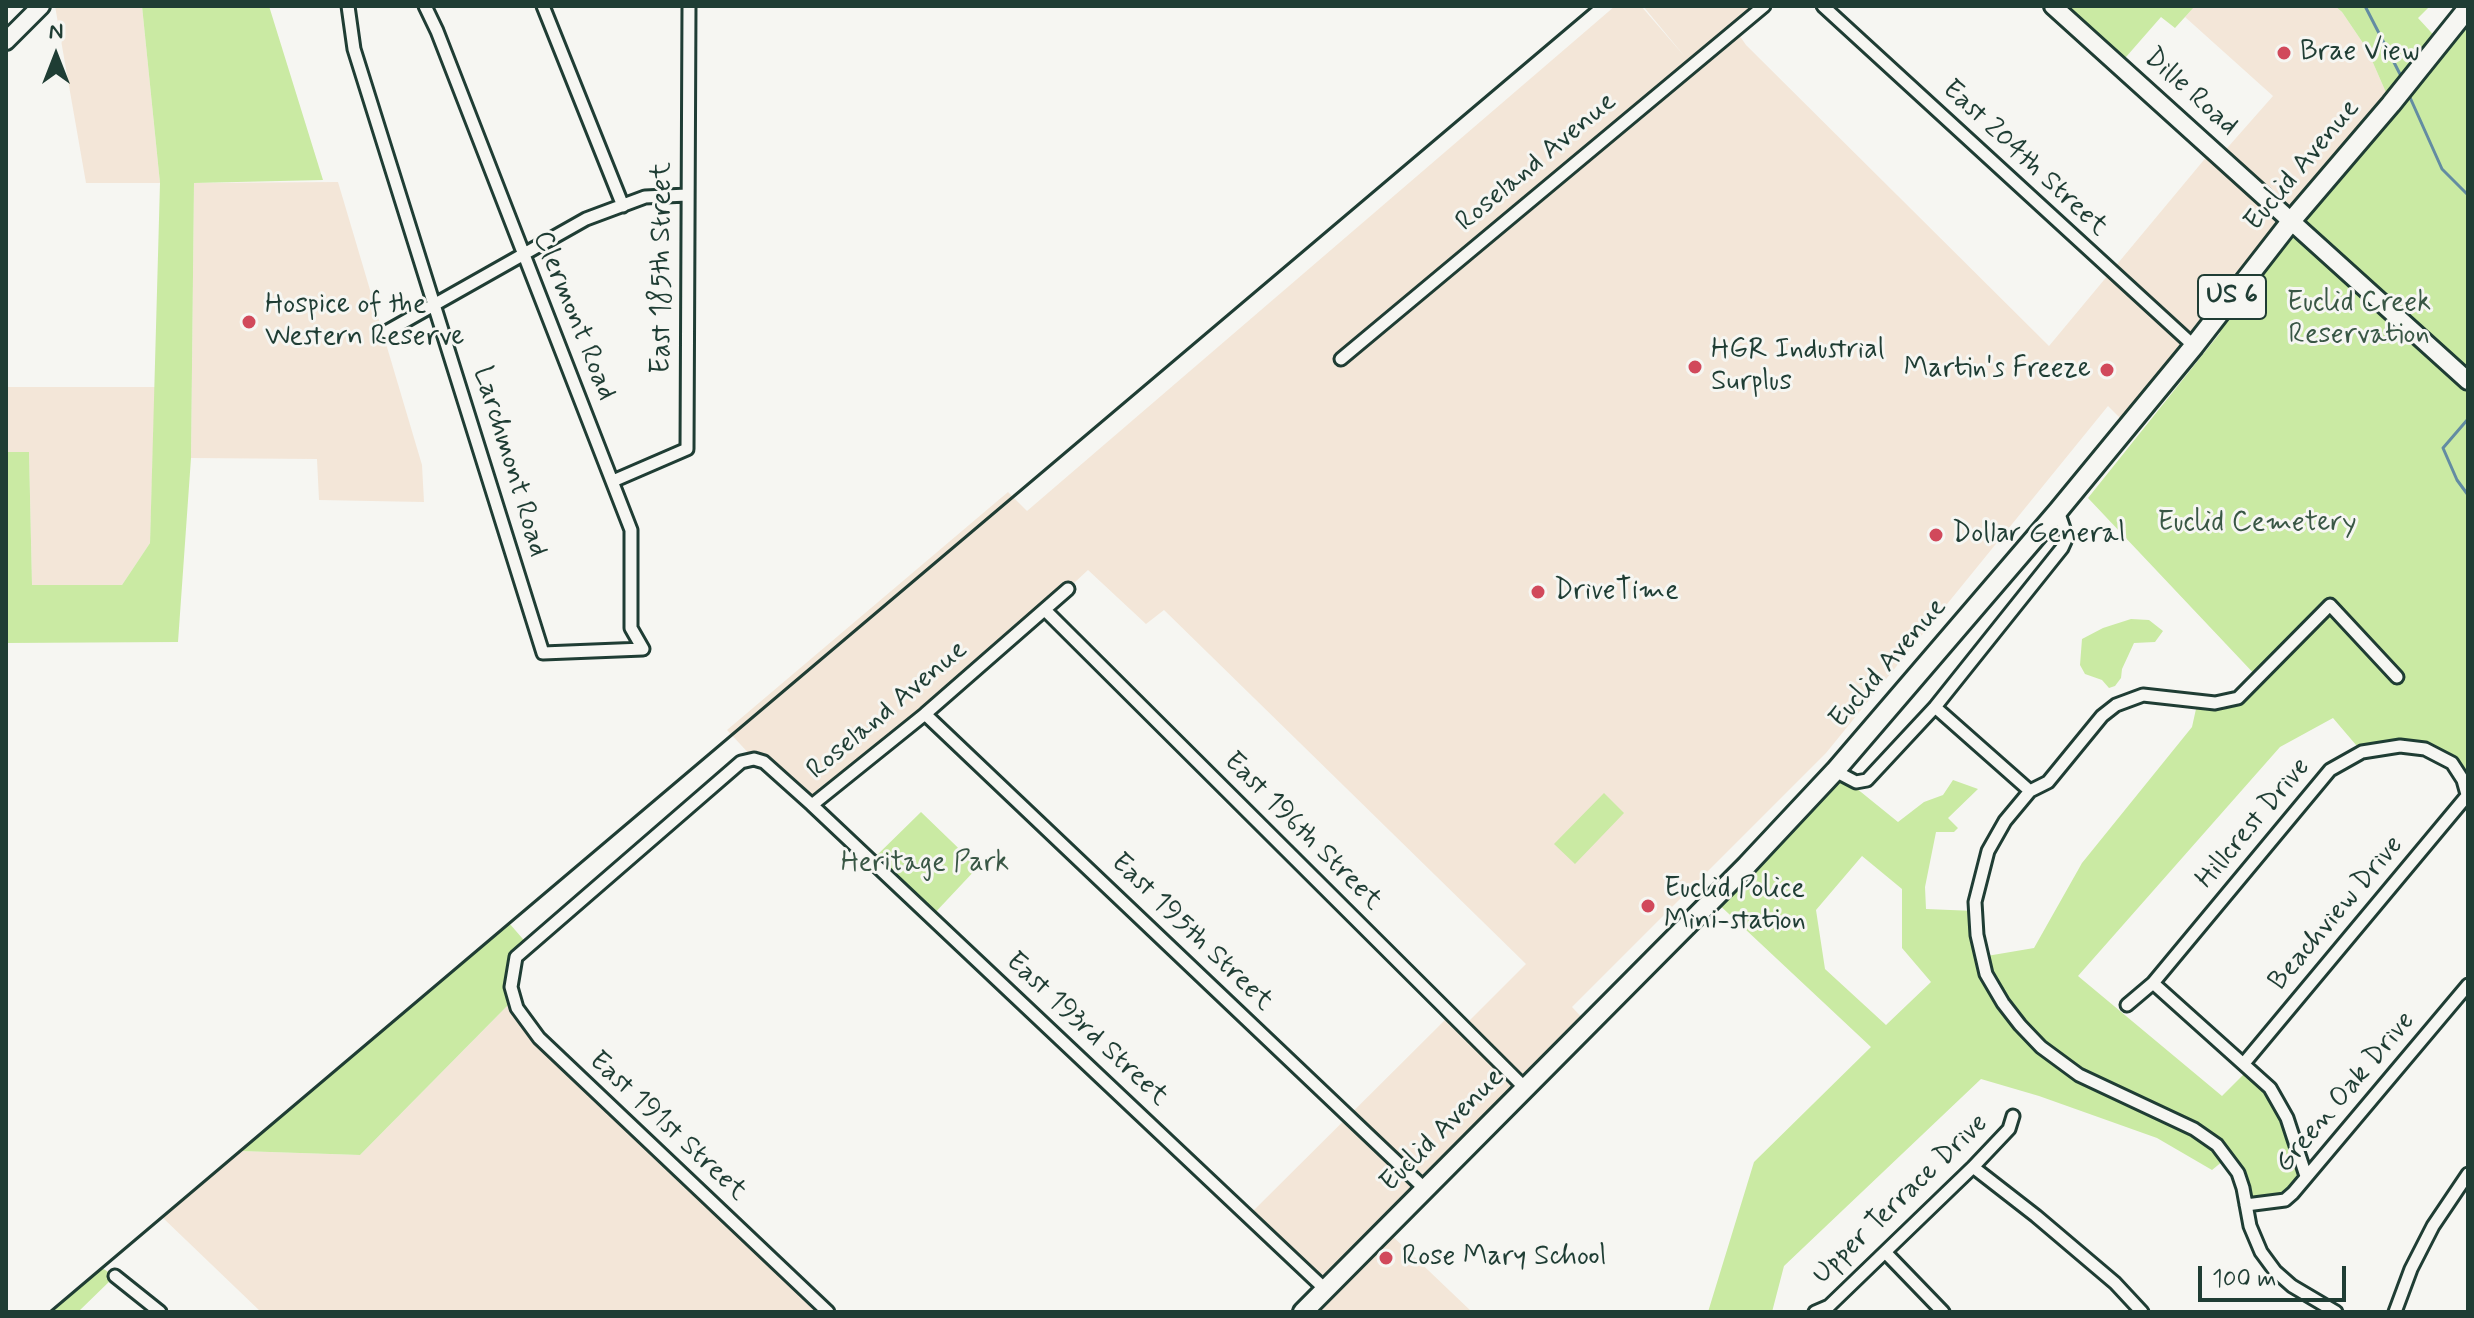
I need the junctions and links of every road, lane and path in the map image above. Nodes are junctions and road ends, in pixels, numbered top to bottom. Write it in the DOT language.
graph roads {
  1 [pos="41,6"];
  2 [pos="348,6"];
  3 [pos="425,6"];
  4 [pos="689,6"];
  5 [pos="1764,6"];
  6 [pos="1823,6"];
  7 [pos="2053,6"];
  8 [pos="548,7"];
  9 [pos="2468,9"];
  10 [pos="6,41"];
  11 [pos="687,195"];
  12 [pos="623,206"];
  13 [pos="2292,220"];
  14 [pos="522,253"];
  15 [pos="434,304"];
  16 [pos="386,332"];
  17 [pos="2194,346"];
  18 [pos="1341,359"];
  19 [pos="2468,381"];
  20 [pos="613,481"];
  21 [pos="2058,511"];
  22 [pos="1068,589"];
  23 [pos="1045,610"];
  24 [pos="643,649"];
  25 [pos="2397,677"];
  26 [pos="1935,707"];
  27 [pos="925,714"];
  28 [pos="1835,771"];
  29 [pos="2030,791"];
  30 [pos="2467,798"];
  31 [pos="812,805"];
  32 [pos="516,957"];
  33 [pos="2153,983"];
  34 [pos="2468,985"];
  35 [pos="2127,1005"];
  36 [pos="2245,1062"];
  37 [pos="1525,1088"];
  38 [pos="2013,1116"];
  39 [pos="1973,1167"];
  40 [pos="2468,1174"];
  41 [pos="2306,1176"];
  42 [pos="1424,1188"];
  43 [pos="2246,1205"];
  44 [pos="1885,1252"];
  45 [pos="115,1276"];
  46 [pos="1326,1290"];
  47 [pos="160,1312"];
  48 [pos="828,1312"];
  49 [pos="1303,1312"];
  50 [pos="1815,1312"];
  51 [pos="1943,1312"];
  52 [pos="2142,1312"];
  53 [pos="2336,1312"];
  54 [pos="2395,1312"];
  1 -- 10 [label="street"];
  2 -- 15 [label="street, Larchmont Road"];
  3 -- 14 [label="street, Clermont Road"];
  4 -- 11 [label="street, East 185th Street"];
  5 -- 18 [label="street, Roseland Avenue"];
  6 -- 17 [label="street, East 204th Street"];
  7 -- 13 [label="street, Dille Road"];
  8 -- 12 [label="street"];
  9 -- 13 [label="main road, Euclid Avenue / US 6"];
  11 -- 12 [label="street"];
  11 -- 20 [label="street, East 185th Street"];
  12 -- 14 [label="street"];
  13 -- 17 [label="main road, Euclid Avenue / US 6"];
  13 -- 19 [label="street, Dille Road"];
  14 -- 15 [label="street"];
  14 -- 20 [label="street, Clermont Road"];
  15 -- 16 [label="street"];
  15 -- 24 [label="street, Larchmont Road"];
  17 -- 21 [label="main road, Euclid Avenue / US 6"];
  20 -- 24 [label="street, Clermont Road"];
  21 -- 26 [label="street"];
  21 -- 28 [label="main road, Euclid Avenue / US 6"];
  22 -- 23 [label="street, Roseland Avenue"];
  23 -- 27 [label="street, Roseland Avenue"];
  23 -- 37 [label="street, East 196th Street"];
  25 -- 29 [label="street"];
  26 -- 28 [label="street"];
  26 -- 29 [label="street"];
  27 -- 31 [label="street, Roseland Avenue"];
  27 -- 42 [label="street, East 195th Street"];
  28 -- 37 [label="main road, Euclid Avenue / US 6"];
  29 -- 43 [label="street"];
  30 -- 33 [label="street, Hillcrest Drive"];
  30 -- 36 [label="street, Beachview Drive"];
  31 -- 32 [label="street, Roseland Avenue"];
  31 -- 46 [label="street, East 193rd Street"];
  32 -- 48 [label="street, East 191st Street"];
  33 -- 35 [label="street, Hillcrest Drive"];
  33 -- 36 [label="street"];
  34 -- 41 [label="street, Green Oak Drive"];
  36 -- 41 [label="street"];
  37 -- 42 [label="main road, Euclid Avenue / US 6"];
  38 -- 39 [label="street, Upper Terrace Drive"];
  39 -- 44 [label="street, Upper Terrace Drive"];
  39 -- 52 [label="street"];
  40 -- 54 [label="street"];
  41 -- 43 [label="street, Green Oak Drive"];
  42 -- 46 [label="main road, Euclid Avenue / US 6"];
  43 -- 53 [label="street"];
  44 -- 50 [label="street, Upper Terrace Drive"];
  44 -- 51 [label="street"];
  45 -- 47 [label="street"];
  46 -- 49 [label="main road, Euclid Avenue / US 6"];
}
